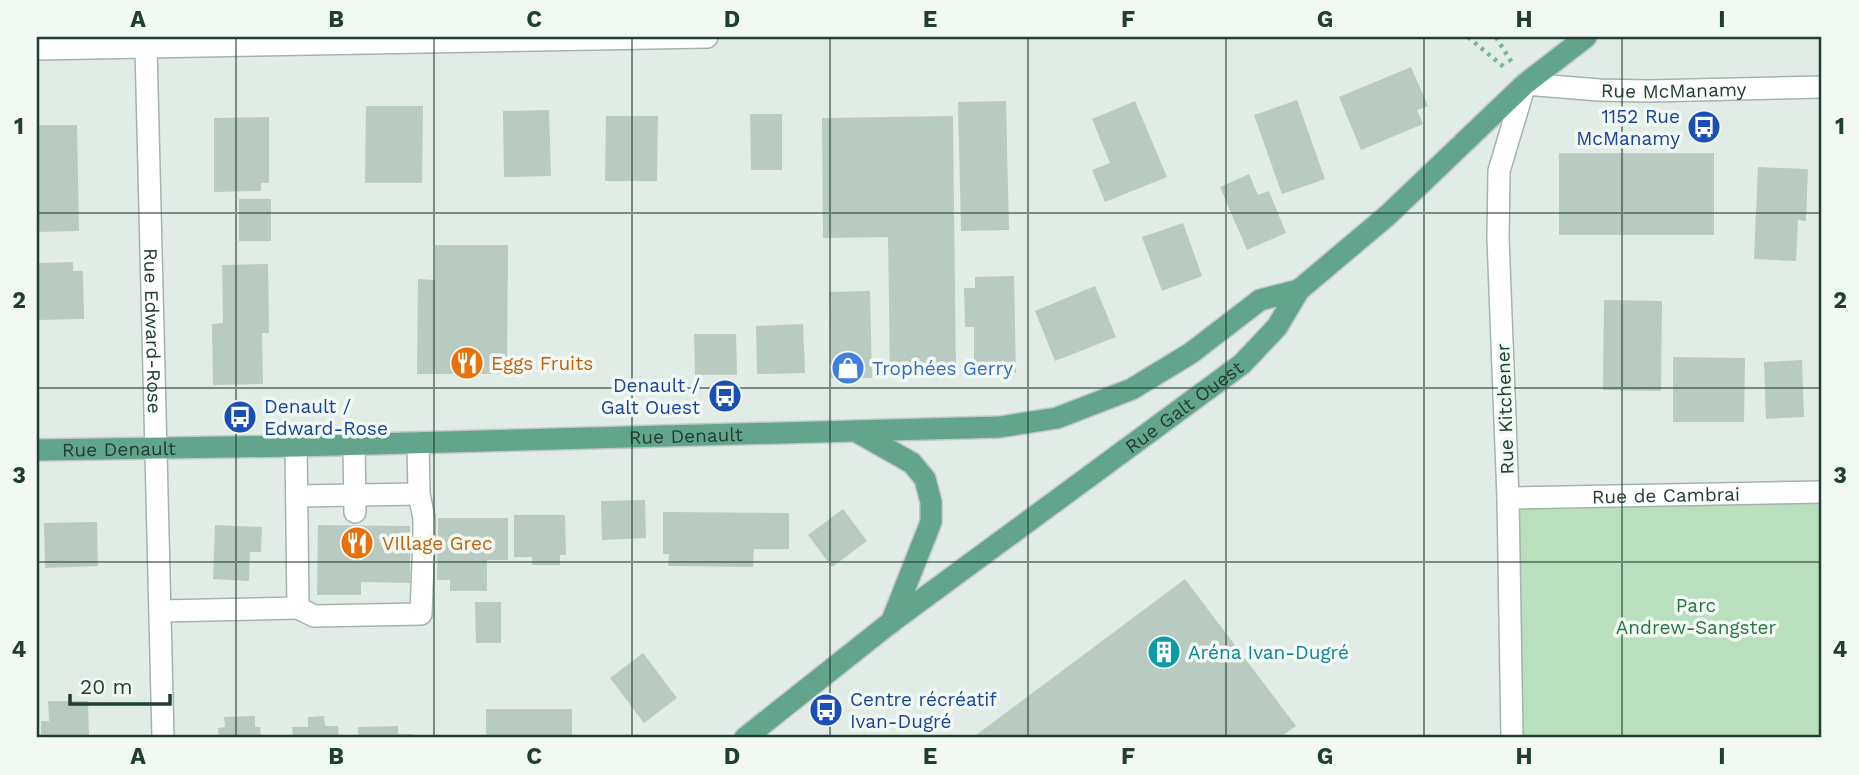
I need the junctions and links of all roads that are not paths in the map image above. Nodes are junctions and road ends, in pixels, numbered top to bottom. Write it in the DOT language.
graph roads {
  1 [pos="707,37"];
  2 [pos="1586,37"];
  3 [pos="409,39"];
  4 [pos="146,47"];
  5 [pos="37,49"];
  6 [pos="1525,84"];
  7 [pos="1822,87"];
  8 [pos="1299,290"];
  9 [pos="858,432"];
  10 [pos="418,443"];
  11 [pos="354,444"];
  12 [pos="296,446"];
  13 [pos="156,449"];
  14 [pos="37,450"];
  15 [pos="1822,492"];
  16 [pos="419,494"];
  17 [pos="297,496"];
  18 [pos="1508,498"];
  19 [pos="355,504"];
  20 [pos="298,608"];
  21 [pos="160,611"];
  22 [pos="890,623"];
  23 [pos="163,738"];
  24 [pos="744,738"];
  25 [pos="1512,738"];
  1 -- 3 [label="street"];
  2 -- 6 [label="main road, Rue Galt Ouest"];
  3 -- 4 [label="street"];
  4 -- 5 [label="street"];
  4 -- 13 [label="street, Rue Edward-Rose"];
  6 -- 7 [label="street, Rue McManamy"];
  6 -- 8 [label="main road, Rue Galt Ouest"];
  6 -- 18 [label="street, Rue Kitchener"];
  8 -- 9 [label="main road, Rue Denault"];
  8 -- 22 [label="main road, Rue Galt Ouest"];
  9 -- 10 [label="main road, Rue Denault"];
  9 -- 22 [label="main road"];
  10 -- 11 [label="main road, Rue Denault"];
  10 -- 16 [label="street"];
  11 -- 12 [label="main road, Rue Denault"];
  11 -- 19 [label="street"];
  12 -- 13 [label="main road, Rue Denault"];
  12 -- 17 [label="street"];
  13 -- 14 [label="main road, Rue Denault"];
  13 -- 21 [label="street, Rue Edward-Rose"];
  15 -- 18 [label="street, Rue de Cambrai"];
  16 -- 19 [label="street"];
  16 -- 20 [label="street"];
  17 -- 19 [label="street"];
  17 -- 20 [label="street"];
  18 -- 25 [label="street, Rue Kitchener"];
  20 -- 21 [label="street"];
  21 -- 23 [label="street, Rue Edward-Rose"];
  22 -- 24 [label="main road, Rue Galt Ouest"];
}
